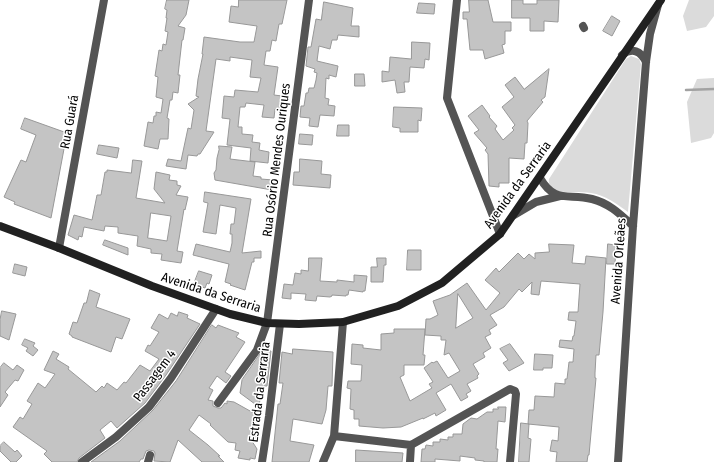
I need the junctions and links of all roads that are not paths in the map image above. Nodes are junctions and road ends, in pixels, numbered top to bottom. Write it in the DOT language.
graph roads {
  1 [pos="104,0"];
  2 [pos="309,0"];
  3 [pos="457,0"];
  4 [pos="660,2"];
  5 [pos="622,55"];
  6 [pos="646,62"];
  7 [pos="540,178"];
  8 [pos="560,196"];
  9 [pos="514,215"];
  10 [pos="0,226"];
  11 [pos="633,226"];
  12 [pos="500,234"];
  13 [pos="59,248"];
  14 [pos="216,309"];
  15 [pos="343,322"];
  16 [pos="267,323"];
  17 [pos="280,324"];
  18 [pos="218,403"];
  19 [pos="334,436"];
  20 [pos="411,445"];
  21 [pos="82,462"];
  22 [pos="262,462"];
  23 [pos="323,462"];
  24 [pos="410,462"];
  25 [pos="510,462"];
  26 [pos="618,462"];
  1 -- 13 [label="street, Rua Guará"];
  2 -- 16 [label="street, Rua Osório Mendes Ouriques"];
  3 -- 12 [label="street"];
  4 -- 5 [label="main road, Avenida da Serraria"];
  4 -- 6 [label="street, Avenida Orleães"];
  5 -- 6 [label="street"];
  5 -- 7 [label="main road, Avenida da Serraria"];
  6 -- 11 [label="street, Avenida Orleães"];
  7 -- 8 [label="street"];
  7 -- 9 [label="main road, Avenida da Serraria"];
  8 -- 9 [label="street"];
  8 -- 11 [label="street"];
  9 -- 12 [label="main road, Avenida da Serraria"];
  10 -- 13 [label="main road, Avenida da Serraria"];
  11 -- 26 [label="street, Avenida Orleães"];
  12 -- 15 [label="main road, Avenida da Serraria"];
  13 -- 14 [label="main road, Avenida da Serraria"];
  14 -- 16 [label="main road, Avenida da Serraria"];
  14 -- 21 [label="street, Passagem 4"];
  15 -- 17 [label="main road, Avenida da Serraria"];
  15 -- 19 [label="street"];
  16 -- 17 [label="main road, Avenida da Serraria"];
  16 -- 18 [label="street, Rua Osório Mendes Ouriques"];
  17 -- 22 [label="street, Estrada da Serraria"];
  19 -- 20 [label="street"];
  19 -- 23 [label="street"];
  20 -- 24 [label="street"];
  20 -- 25 [label="street"];
}
